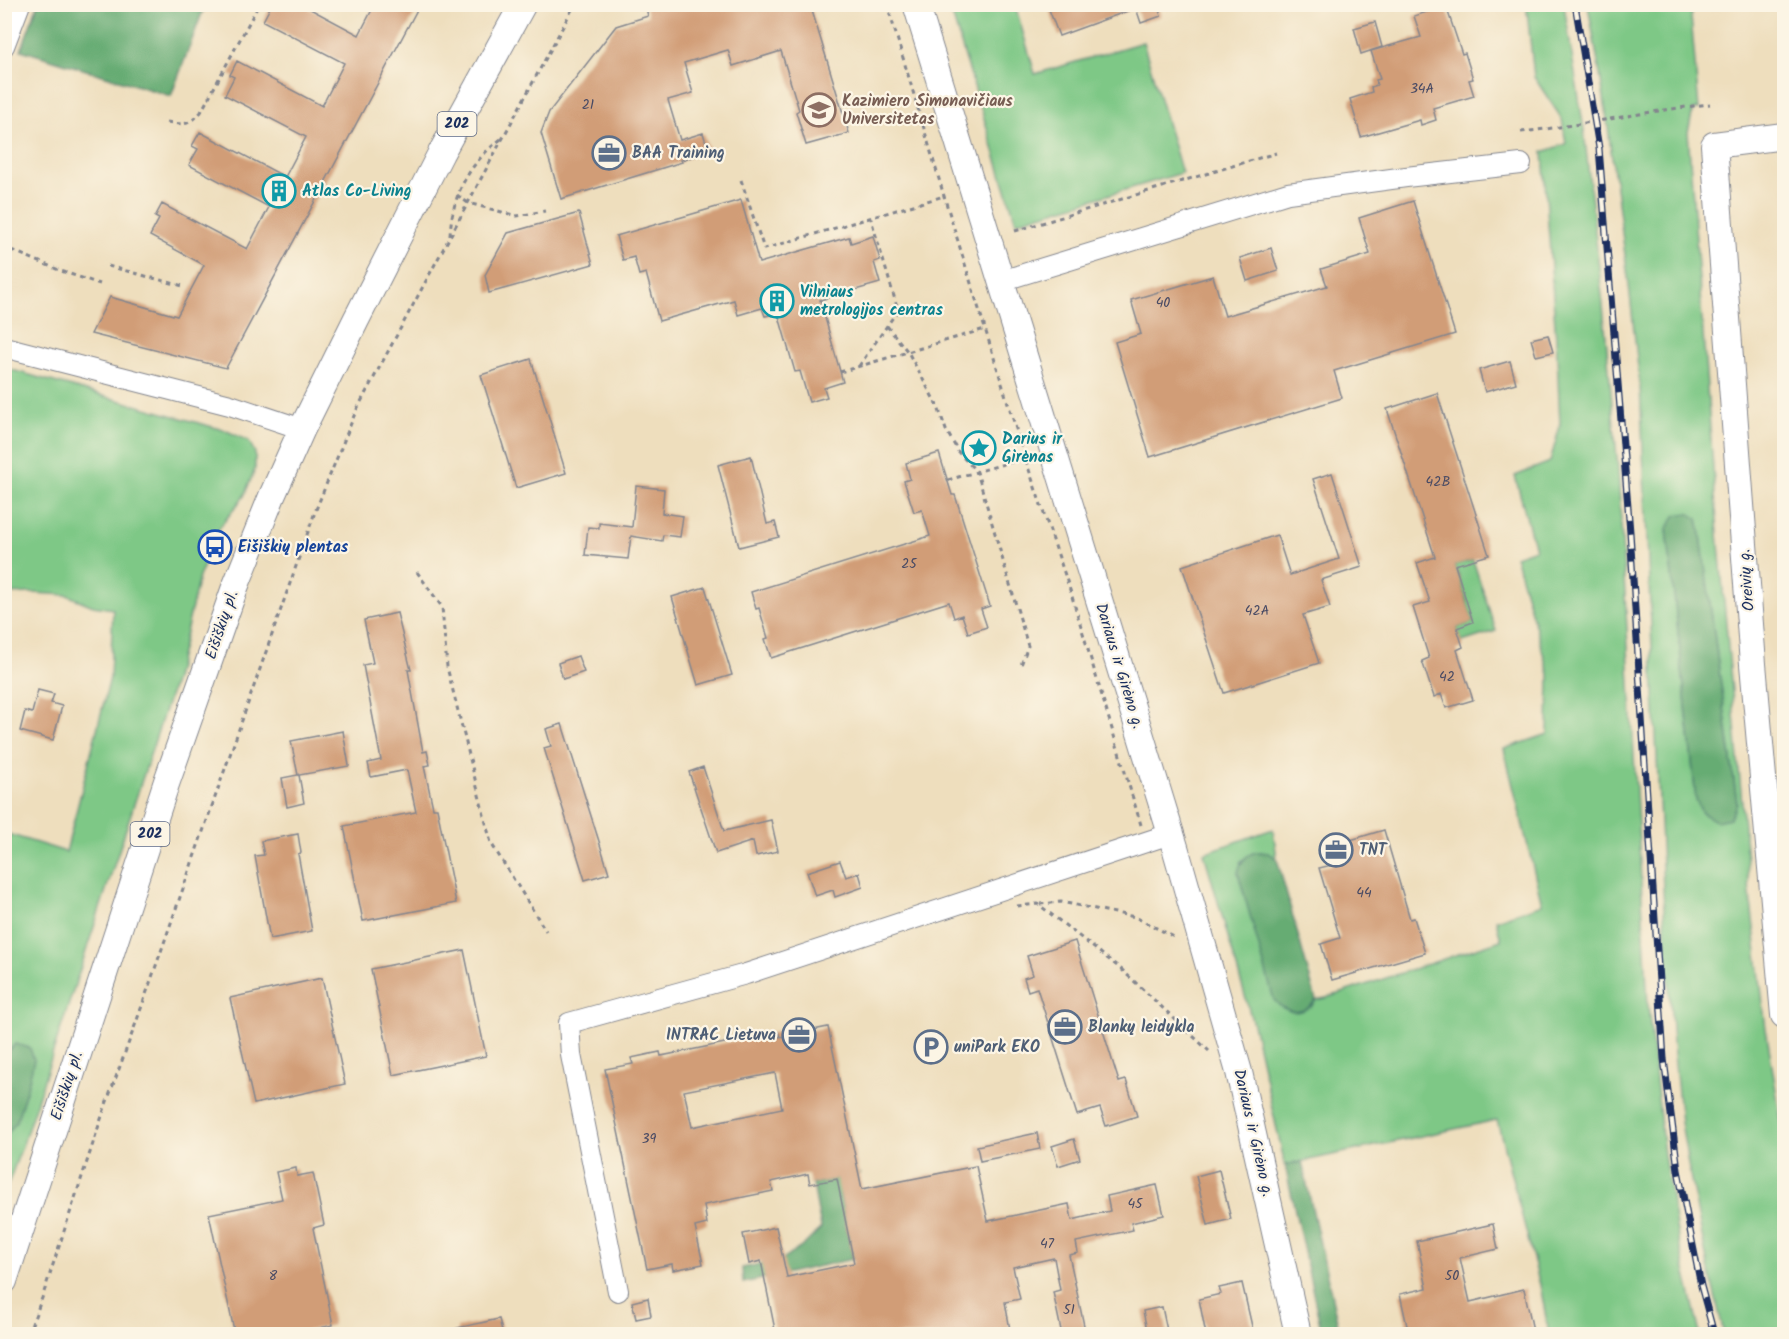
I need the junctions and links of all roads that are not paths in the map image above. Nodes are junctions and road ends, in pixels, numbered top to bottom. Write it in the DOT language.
graph roads {
  1 [pos="20,4"];
  2 [pos="523,4"];
  3 [pos="916,4"];
  4 [pos="4,46"];
  5 [pos="1785,136"];
  6 [pos="1521,164"];
  7 [pos="1001,281"];
  8 [pos="4,347"];
  9 [pos="302,429"];
  10 [pos="1170,834"];
  11 [pos="1785,1015"];
  12 [pos="4,1281"];
  13 [pos="618,1291"];
  14 [pos="1298,1335"];
  1 -- 4 [label="street"];
  2 -- 9 [label="main road, Eišiškių pl. / 202"];
  3 -- 7 [label="main road, Dariaus ir Girėno g."];
  5 -- 11 [label="main road, Oreivių g."];
  6 -- 7 [label="street"];
  7 -- 10 [label="main road, Dariaus ir Girėno g."];
  8 -- 9 [label="street"];
  9 -- 12 [label="main road, Eišiškių pl. / 202"];
  10 -- 13 [label="street"];
  10 -- 14 [label="main road, Dariaus ir Girėno g."];
}
